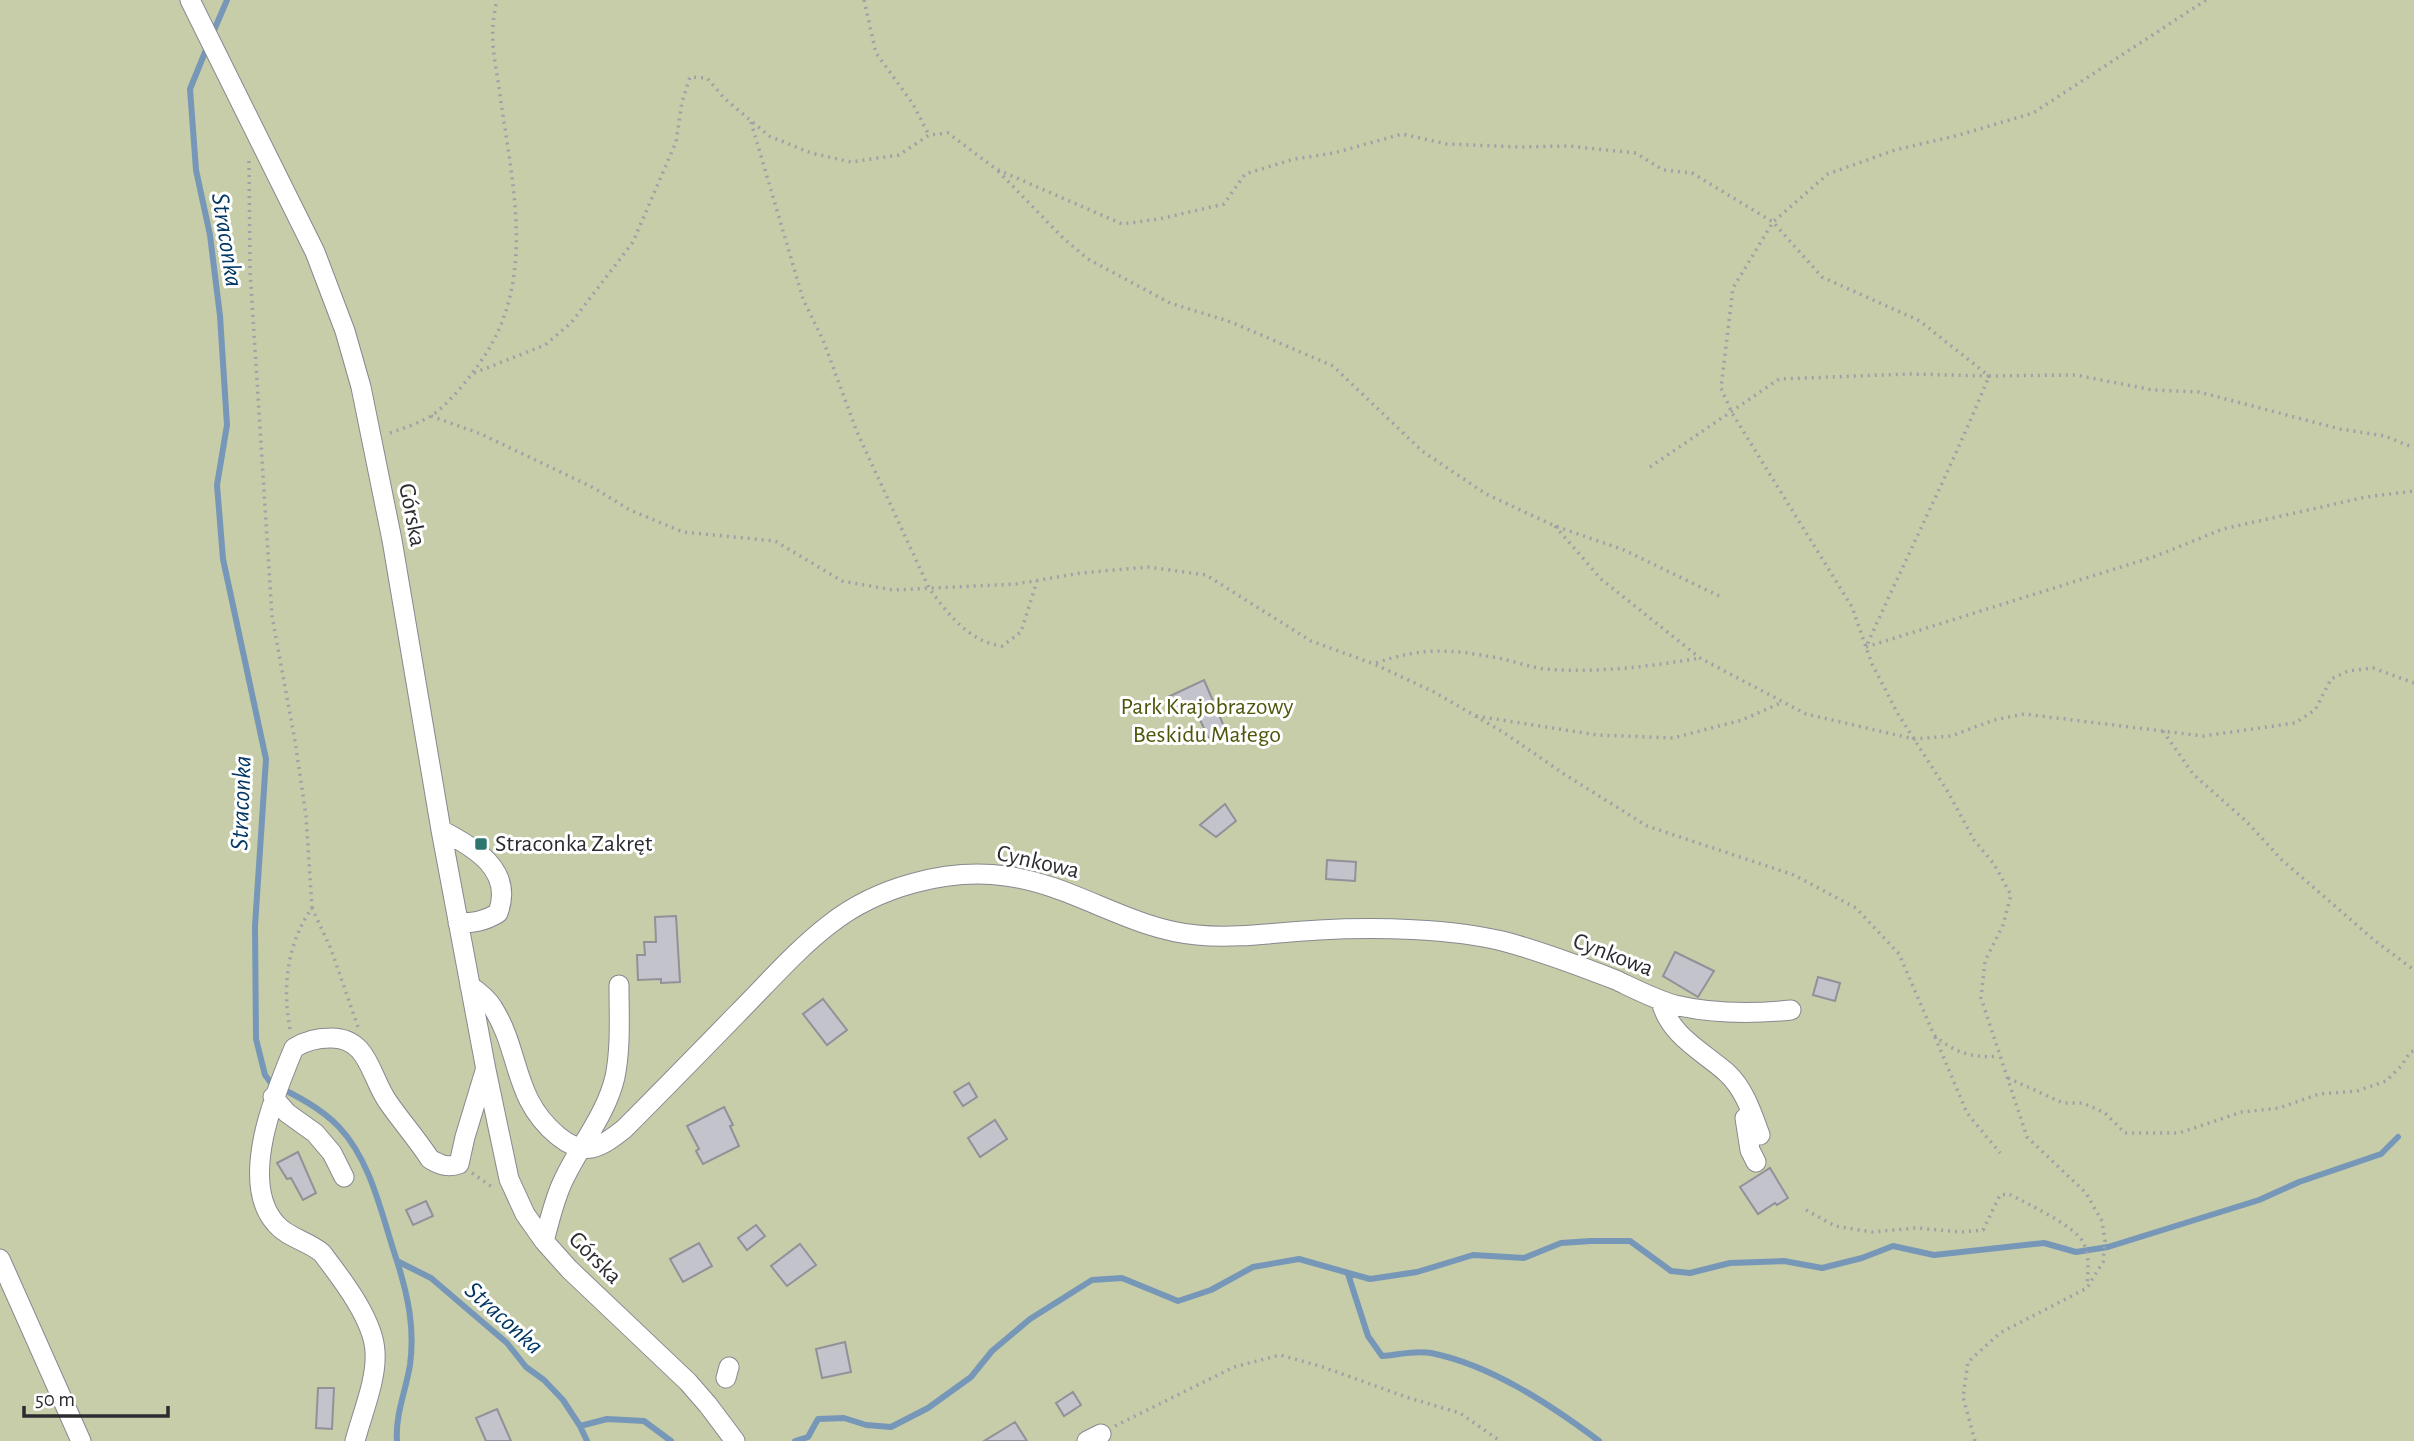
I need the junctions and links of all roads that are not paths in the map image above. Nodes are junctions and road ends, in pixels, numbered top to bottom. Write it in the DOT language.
graph roads {
  1 [pos="190,0"];
  2 [pos="441,830"];
  3 [pos="458,923"];
  4 [pos="619,985"];
  5 [pos="470,986"];
  6 [pos="1661,1001"];
  7 [pos="1791,1010"];
  8 [pos="486,1070"];
  9 [pos="1742,1093"];
  10 [pos="273,1097"];
  11 [pos="1760,1135"];
  12 [pos="582,1150"];
  13 [pos="1756,1162"];
  14 [pos="344,1177"];
  15 [pos="544,1241"];
  16 [pos="0,1259"];
  17 [pos="81,1441"];
  18 [pos="355,1441"];
  19 [pos="735,1441"];
  1 -- 2 [label="street, Górska"];
  2 -- 3 [label="street, Górska"];
  2 -- 3 [label="street"];
  3 -- 5 [label="street, Górska"];
  4 -- 12 [label="street"];
  5 -- 8 [label="street, Górska"];
  5 -- 12 [label="street"];
  6 -- 7 [label="street, Cynkowa"];
  6 -- 9 [label="street"];
  6 -- 12 [label="street, Cynkowa"];
  8 -- 10 [label="street, Górska"];
  8 -- 15 [label="street, Górska"];
  9 -- 11 [label="street"];
  9 -- 13 [label="street"];
  10 -- 14 [label="street"];
  10 -- 18 [label="street"];
  12 -- 15 [label="street"];
  15 -- 19 [label="street, Górska"];
  16 -- 17 [label="street"];
}
